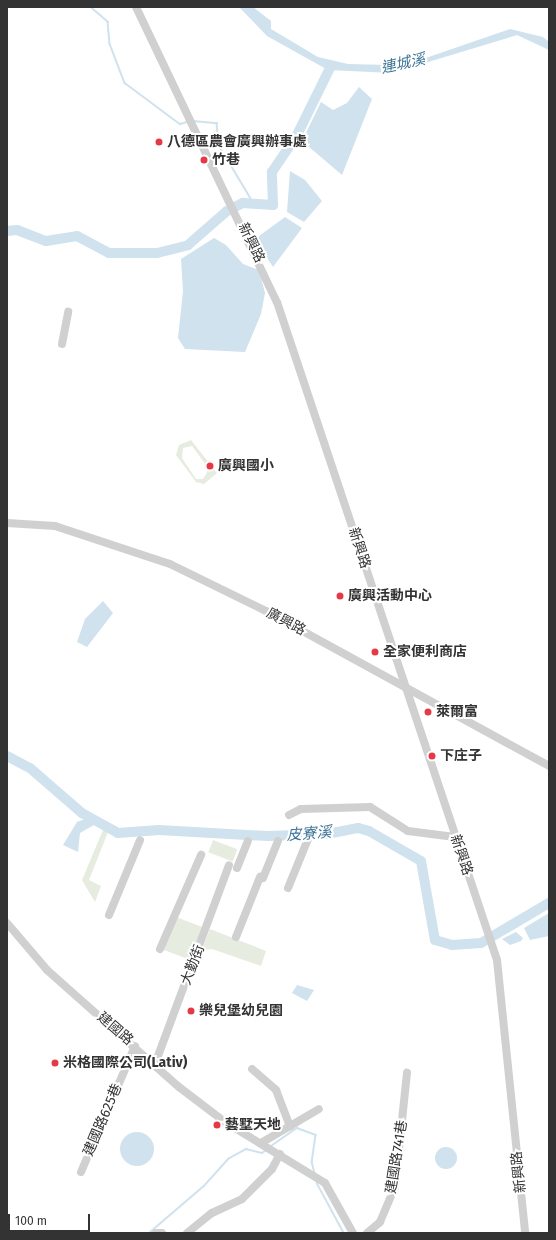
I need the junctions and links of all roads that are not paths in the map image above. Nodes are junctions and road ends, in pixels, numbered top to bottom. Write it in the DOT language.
graph roads {
  1 [pos="136,7"];
  2 [pos="68,312"];
  3 [pos="62,344"];
  4 [pos="7,523"];
  5 [pos="406,687"];
  6 [pos="548,764"];
  7 [pos="289,816"];
  8 [pos="455,837"];
  9 [pos="308,839"];
  10 [pos="140,840"];
  11 [pos="248,841"];
  12 [pos="278,841"];
  13 [pos="201,855"];
  14 [pos="288,888"];
  15 [pos="109,915"];
  16 [pos="7,923"];
  17 [pos="236,937"];
  18 [pos="160,949"];
  19 [pos="135,1046"];
  20 [pos="155,1064"];
  21 [pos="252,1069"];
  22 [pos="407,1073"];
  23 [pos="319,1109"];
  24 [pos="290,1126"];
  25 [pos="266,1146"];
  26 [pos="280,1154"];
  27 [pos="81,1172"];
  28 [pos="156,1233"];
  29 [pos="162,1233"];
  30 [pos="187,1233"];
  31 [pos="353,1233"];
  32 [pos="367,1233"];
  33 [pos="525,1233"];
  1 -- 5 [label="street, 新興路"];
  2 -- 3 [label="street"];
  4 -- 5 [label="street, 廣興路"];
  5 -- 6 [label="street, 廣興路"];
  5 -- 8 [label="street, 新興路"];
  7 -- 8 [label="street"];
  8 -- 33 [label="street, 新興路"];
  9 -- 14 [label="street"];
  10 -- 15 [label="street"];
  11 -- 20 [label="street, 大勤街"];
  12 -- 17 [label="street"];
  13 -- 18 [label="street"];
  16 -- 19 [label="street, 建國路"];
  19 -- 20 [label="street, 建國路"];
  19 -- 27 [label="street, 建國路625巷"];
  20 -- 25 [label="street, 建國路"];
  21 -- 24 [label="street"];
  22 -- 32 [label="street, 建國路741巷"];
  23 -- 24 [label="street"];
  24 -- 25 [label="street"];
  25 -- 26 [label="street, 建國路"];
  26 -- 30 [label="street"];
  26 -- 31 [label="street, 建國路"];
  28 -- 29 [label="street"];
}
